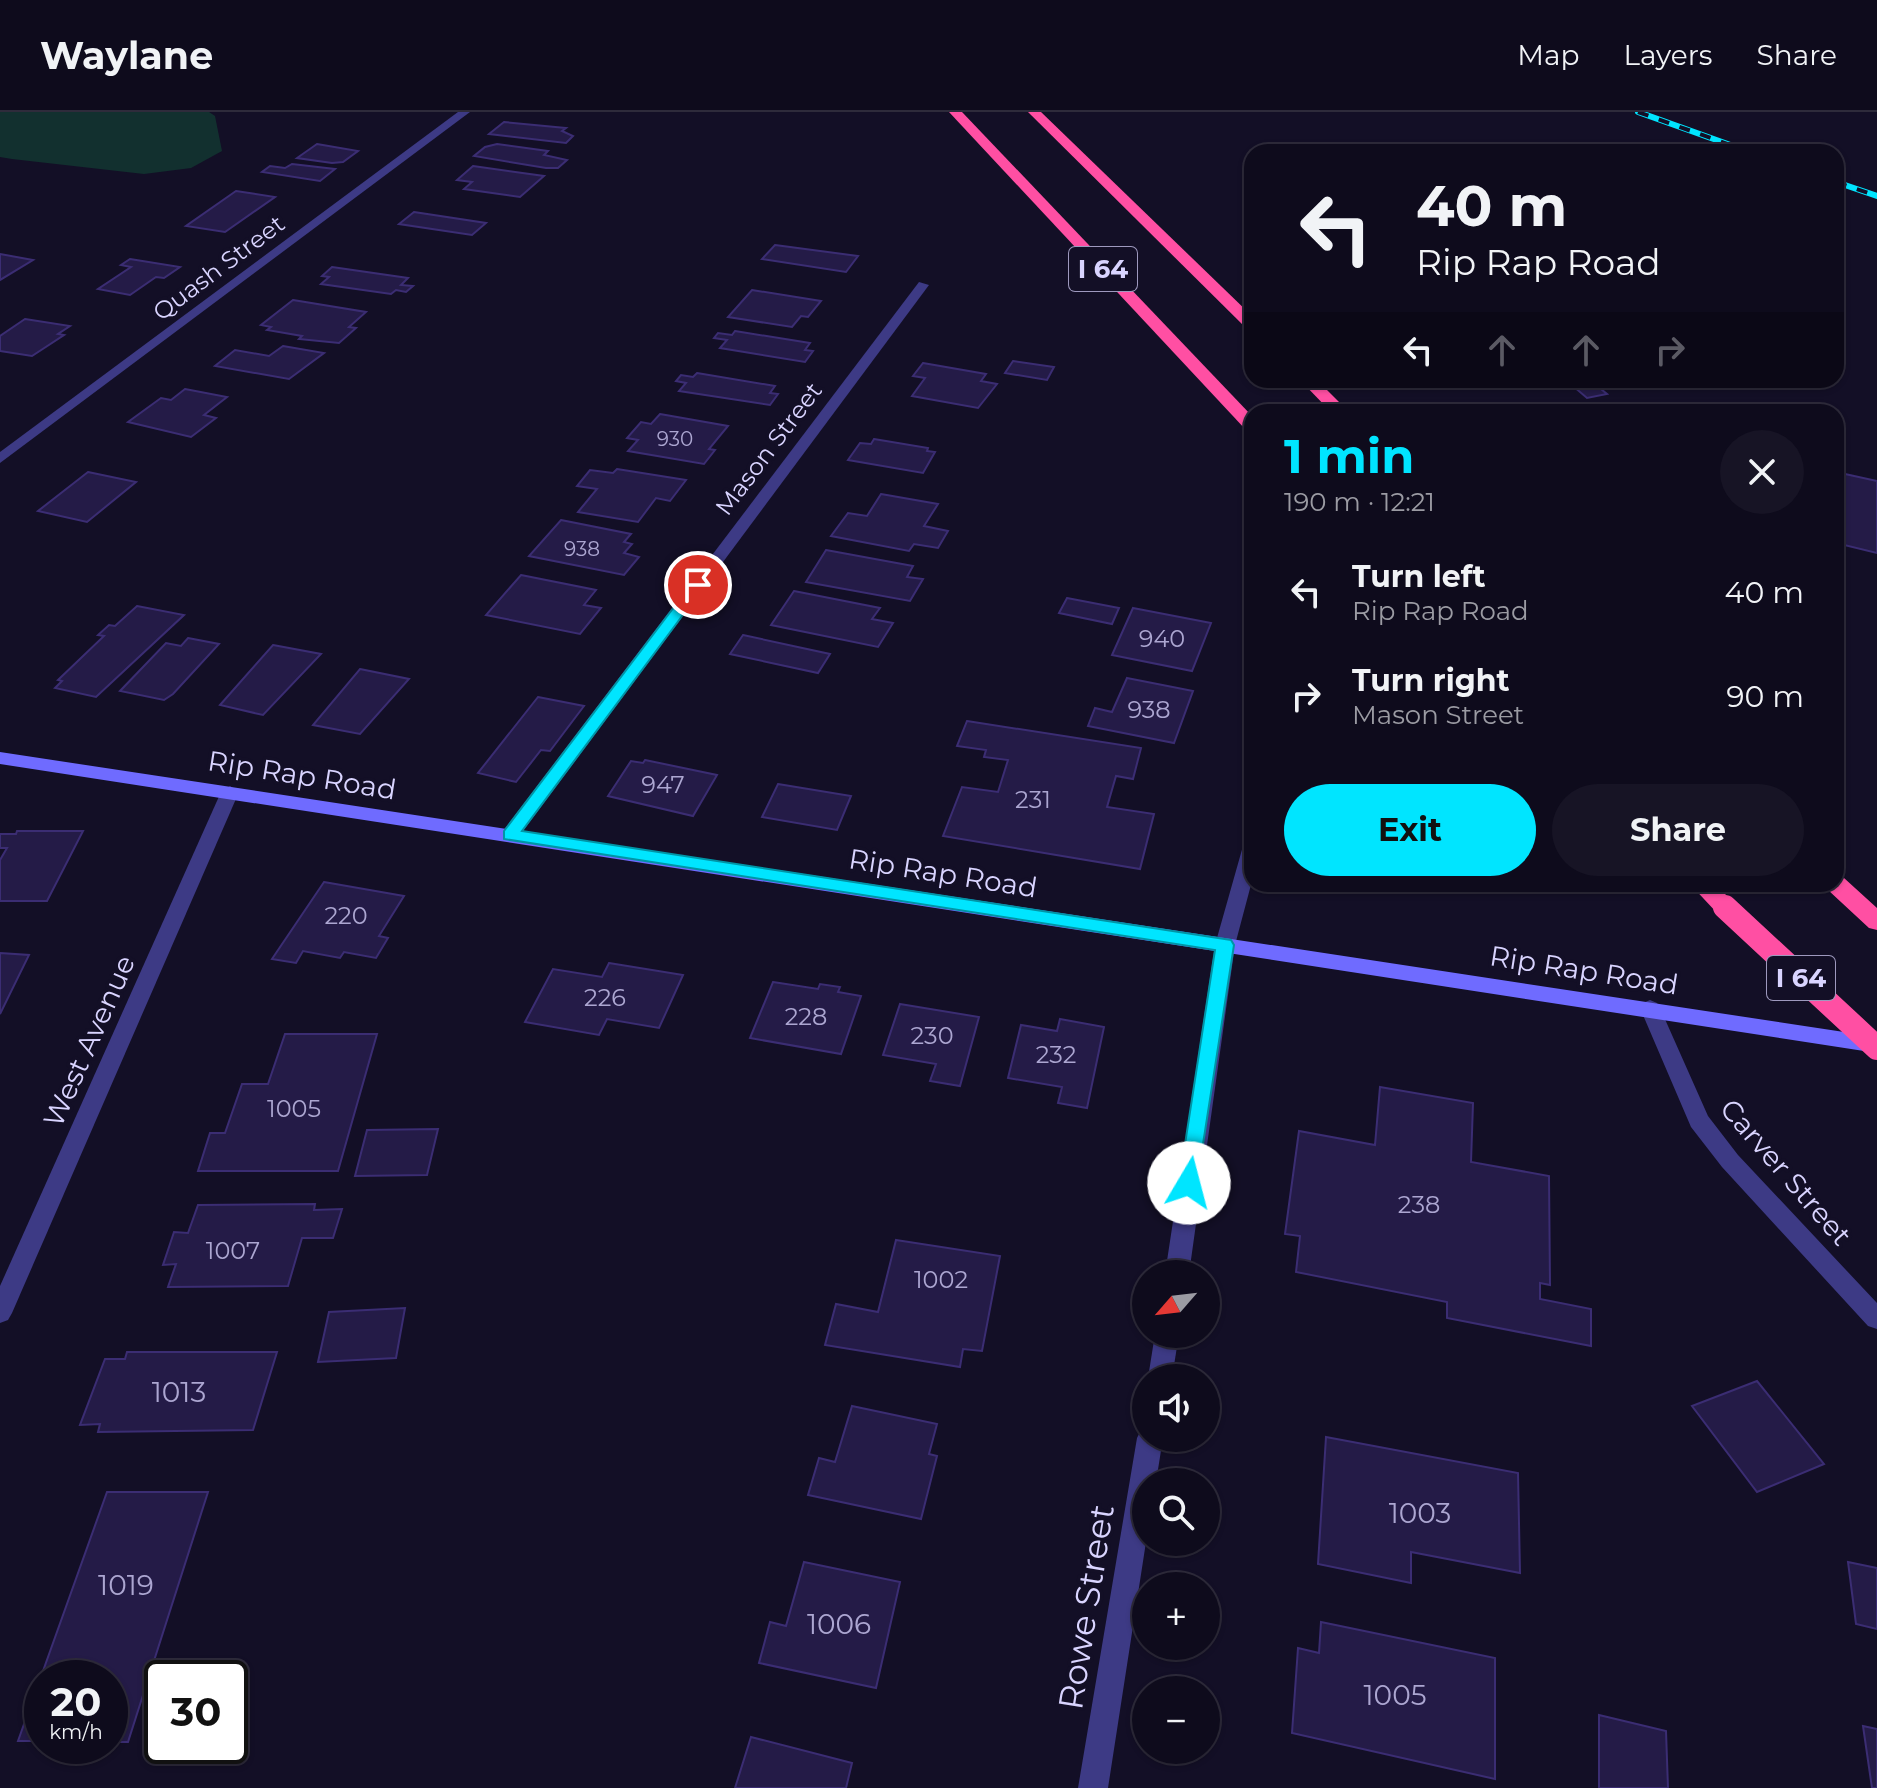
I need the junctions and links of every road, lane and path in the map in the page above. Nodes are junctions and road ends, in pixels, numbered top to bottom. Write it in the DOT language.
graph roads {
  1 [pos="465,112"];
  2 [pos="955,112"];
  3 [pos="1034,112"];
  4 [pos="923,285"];
  5 [pos="1244,317"];
  6 [pos="1316,388"];
  7 [pos="1333,404"];
  8 [pos="1244,418"];
  9 [pos="0,459"];
  10 [pos="0,758"];
  11 [pos="230,792"];
  12 [pos="510,835"];
  13 [pos="1244,875"];
  14 [pos="1844,891"];
  15 [pos="1710,892"];
  16 [pos="1877,922"];
  17 [pos="1225,945"];
  18 [pos="1650,1008"];
  19 [pos="1877,1047"];
  20 [pos="1179,1260"];
  21 [pos="0,1313"];
  22 [pos="1877,1319"];
  23 [pos="1148,1452"];
  24 [pos="1093,1788"];
  1 -- 9 [label="street, Quash Street"];
  2 -- 8 [label="highway, I 64"];
  3 -- 5 [label="highway, I 64"];
  4 -- 12 [label="street, Mason Street"];
  6 -- 7 [label="highway"];
  10 -- 11 [label="main road, Rip Rap Road"];
  11 -- 12 [label="main road, Rip Rap Road"];
  11 -- 21 [label="street, West Avenue"];
  12 -- 17 [label="main road, Rip Rap Road"];
  13 -- 17 [label="street"];
  14 -- 16 [label="highway"];
  15 -- 19 [label="highway, I 64, bridge"];
  17 -- 18 [label="main road, Rip Rap Road"];
  17 -- 20 [label="street"];
  18 -- 19 [label="main road, Rip Rap Road"];
  18 -- 22 [label="street, Carver Street"];
  23 -- 24 [label="street, Rowe Street"];
}
